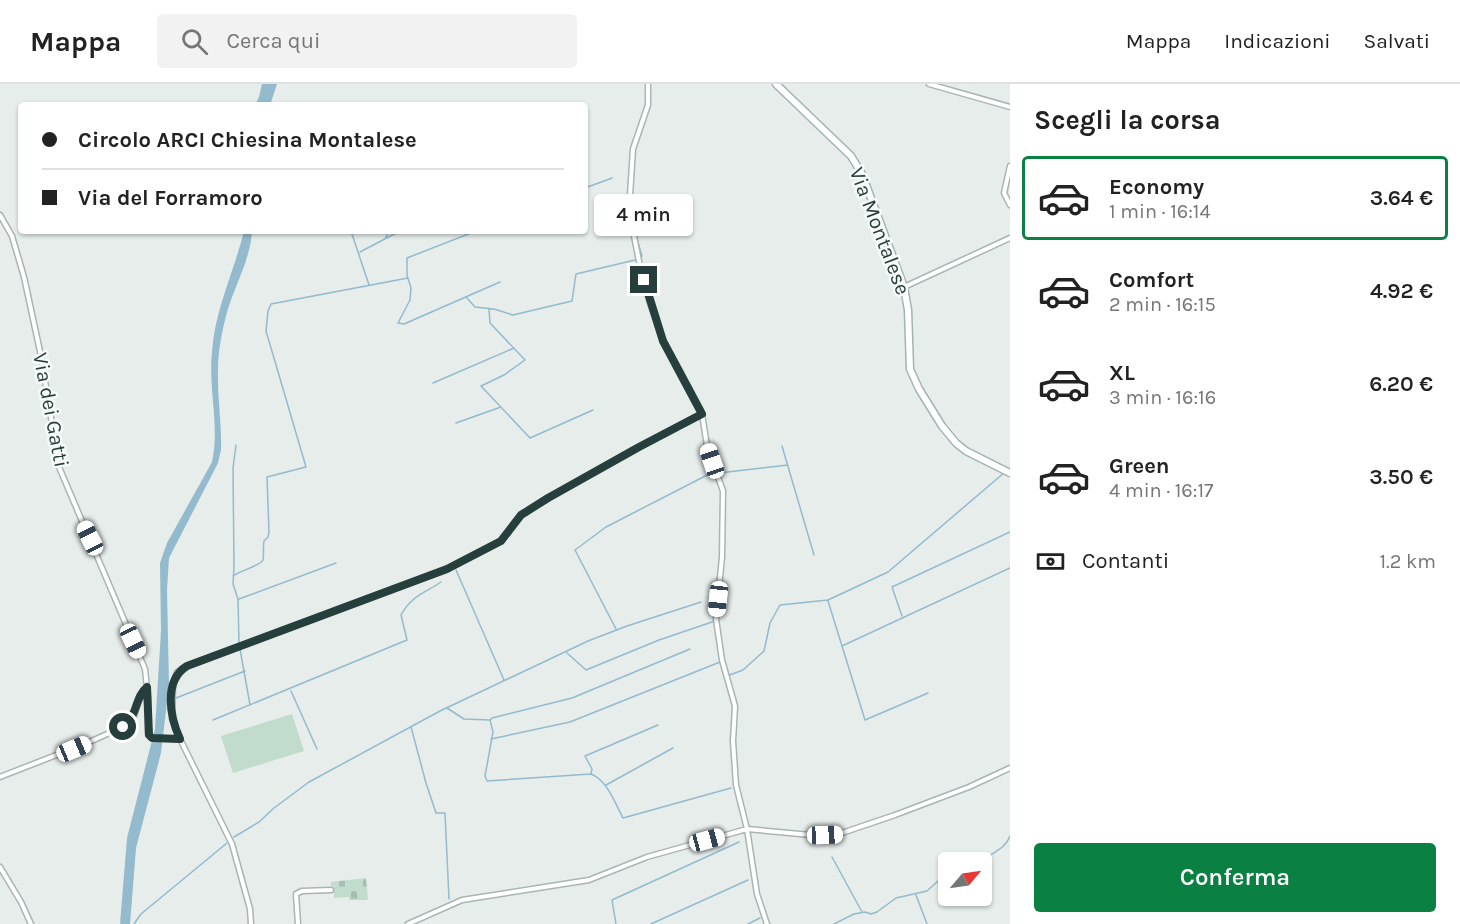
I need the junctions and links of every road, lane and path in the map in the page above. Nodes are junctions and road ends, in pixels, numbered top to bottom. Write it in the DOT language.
graph roads {
  1 [pos="648,84"];
  2 [pos="776,84"];
  3 [pos="929,84"];
  4 [pos="1010,106"];
  5 [pos="1010,166"];
  6 [pos="1010,205"];
  7 [pos="0,215"];
  8 [pos="1010,238"];
  9 [pos="904,287"];
  10 [pos="702,414"];
  11 [pos="1010,473"];
  12 [pos="147,687"];
  13 [pos="180,739"];
  14 [pos="1010,768"];
  15 [pos="0,777"];
  16 [pos="747,829"];
  17 [pos="0,867"];
  18 [pos="331,890"];
  19 [pos="31,924"];
  20 [pos="251,924"];
  21 [pos="298,924"];
  22 [pos="408,924"];
  23 [pos="766,924"];
  1 -- 10 [label="street"];
  2 -- 9 [label="main road, Via Montalese"];
  3 -- 4 [label="street"];
  5 -- 6 [label="street"];
  7 -- 12 [label="street, Via dei Gatti"];
  8 -- 9 [label="street"];
  9 -- 11 [label="main road, Via Montalese"];
  10 -- 13 [label="street"];
  10 -- 16 [label="street"];
  12 -- 13 [label="street, Via dei Gatti"];
  12 -- 15 [label="street"];
  13 -- 20 [label="street"];
  14 -- 16 [label="street"];
  16 -- 22 [label="street"];
  16 -- 23 [label="street"];
  17 -- 19 [label="street"];
  18 -- 21 [label="street"];
}
